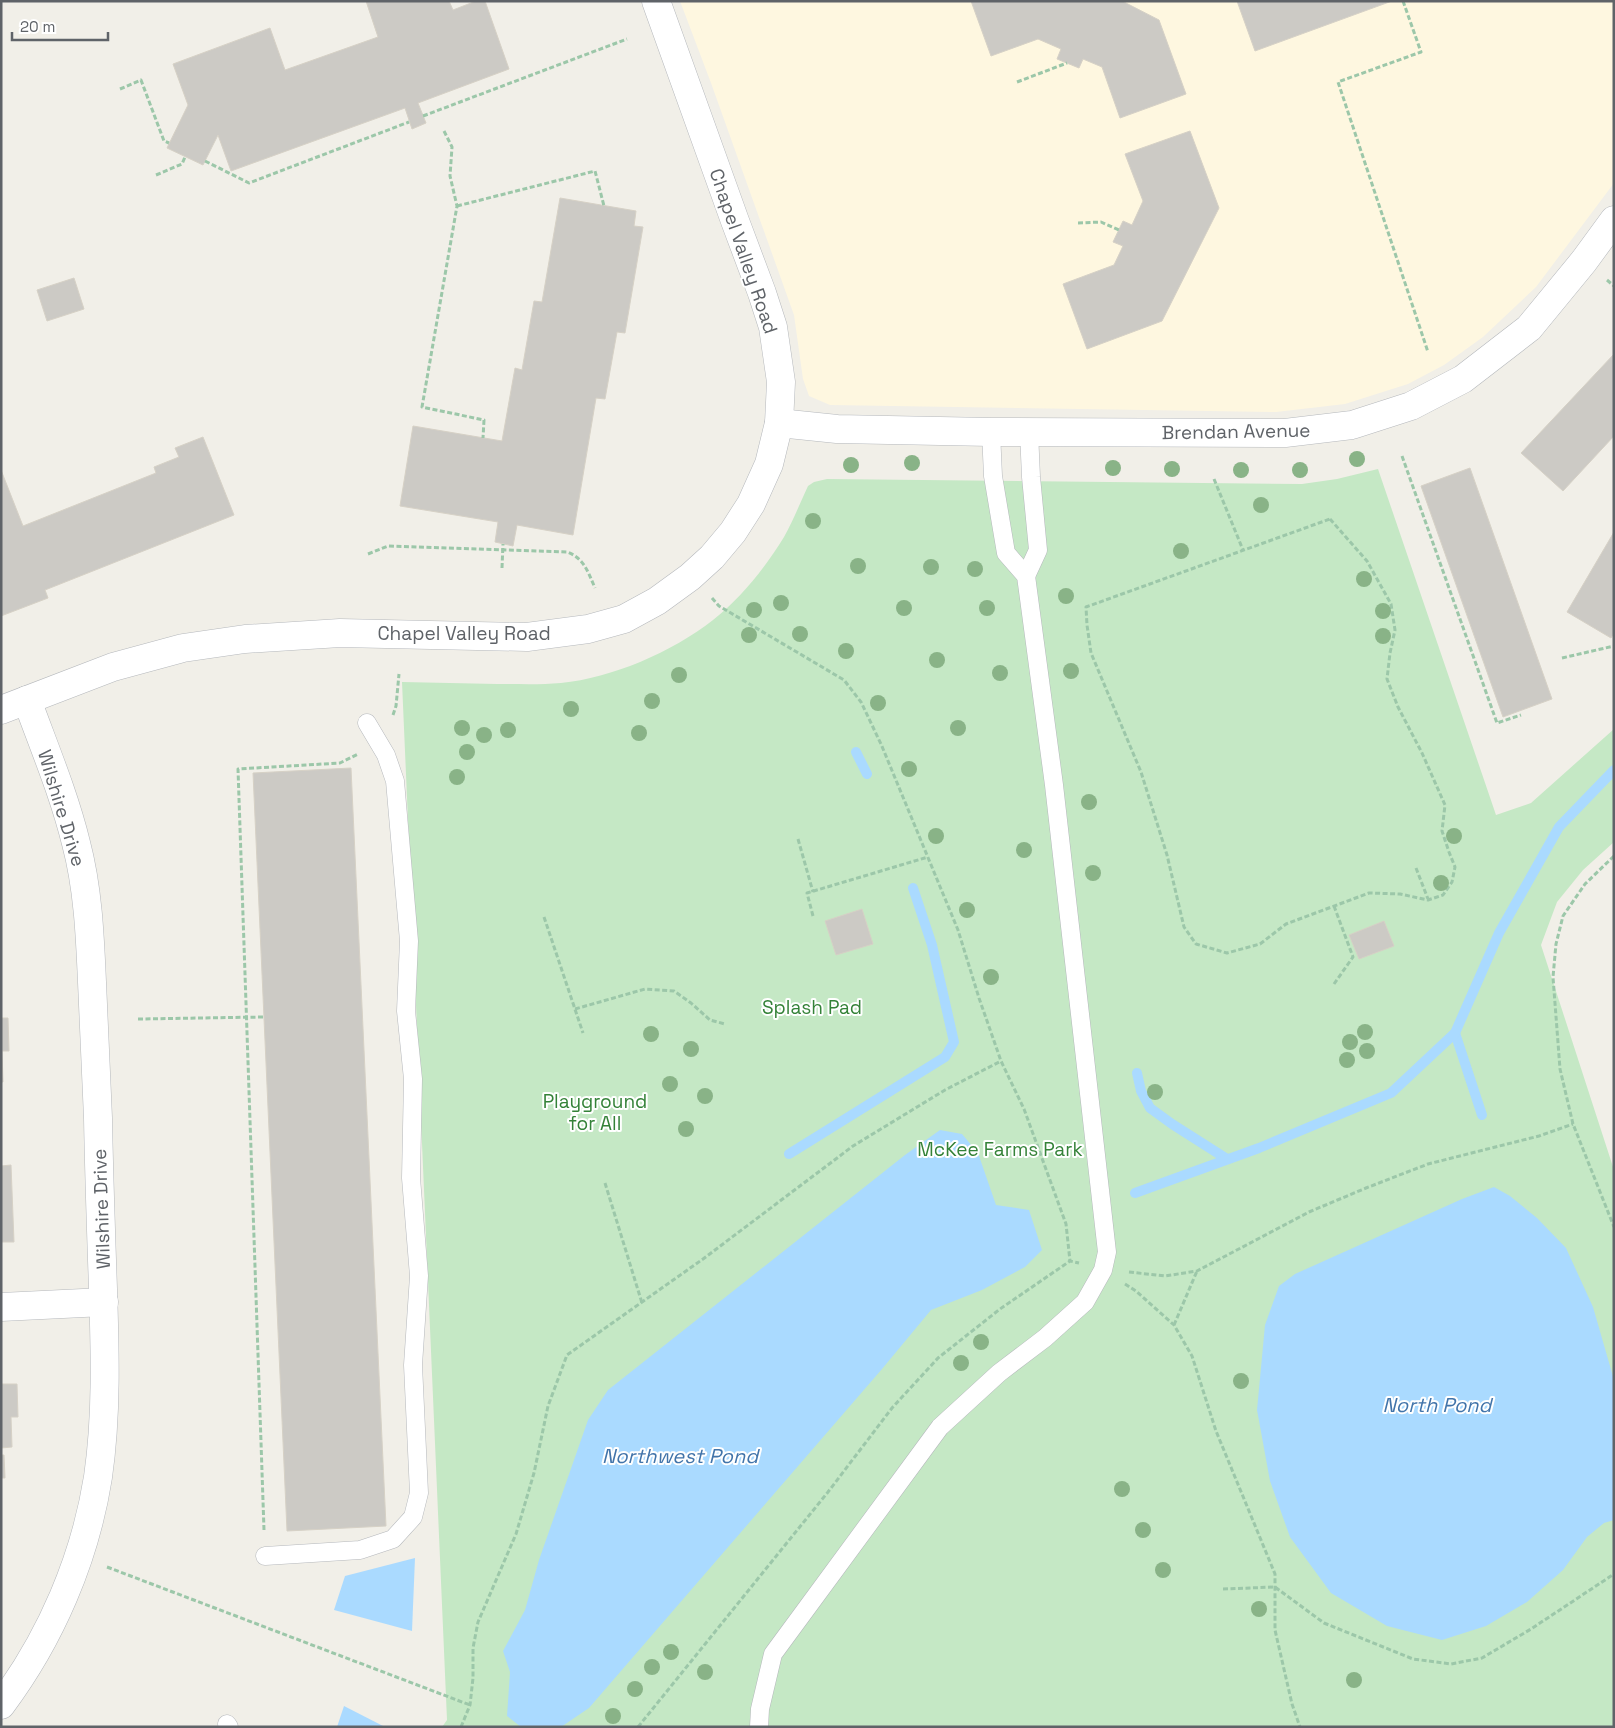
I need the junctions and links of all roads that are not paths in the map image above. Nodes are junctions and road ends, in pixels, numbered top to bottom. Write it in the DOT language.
graph roads {
  1 [pos="656,1"];
  2 [pos="1614,220"];
  3 [pos="779,423"];
  4 [pos="991,432"];
  5 [pos="1028,432"];
  6 [pos="1026,576"];
  7 [pos="27,700"];
  8 [pos="1,710"];
  9 [pos="367,723"];
  10 [pos="104,1302"];
  11 [pos="1,1307"];
  12 [pos="265,1556"];
  13 [pos="1,1705"];
  14 [pos="759,1727"];
  1 -- 3 [label="street, Chapel Valley Road"];
  2 -- 5 [label="street, Brendan Avenue"];
  3 -- 4 [label="street, Brendan Avenue"];
  3 -- 7 [label="street, Chapel Valley Road"];
  4 -- 5 [label="street, Brendan Avenue"];
  4 -- 6 [label="lane"];
  5 -- 6 [label="lane"];
  6 -- 14 [label="lane"];
  7 -- 8 [label="street, Chapel Valley Road"];
  7 -- 10 [label="street, Wilshire Drive"];
  9 -- 12 [label="lane"];
  10 -- 11 [label="street"];
  10 -- 13 [label="street, Wilshire Drive"];
}
